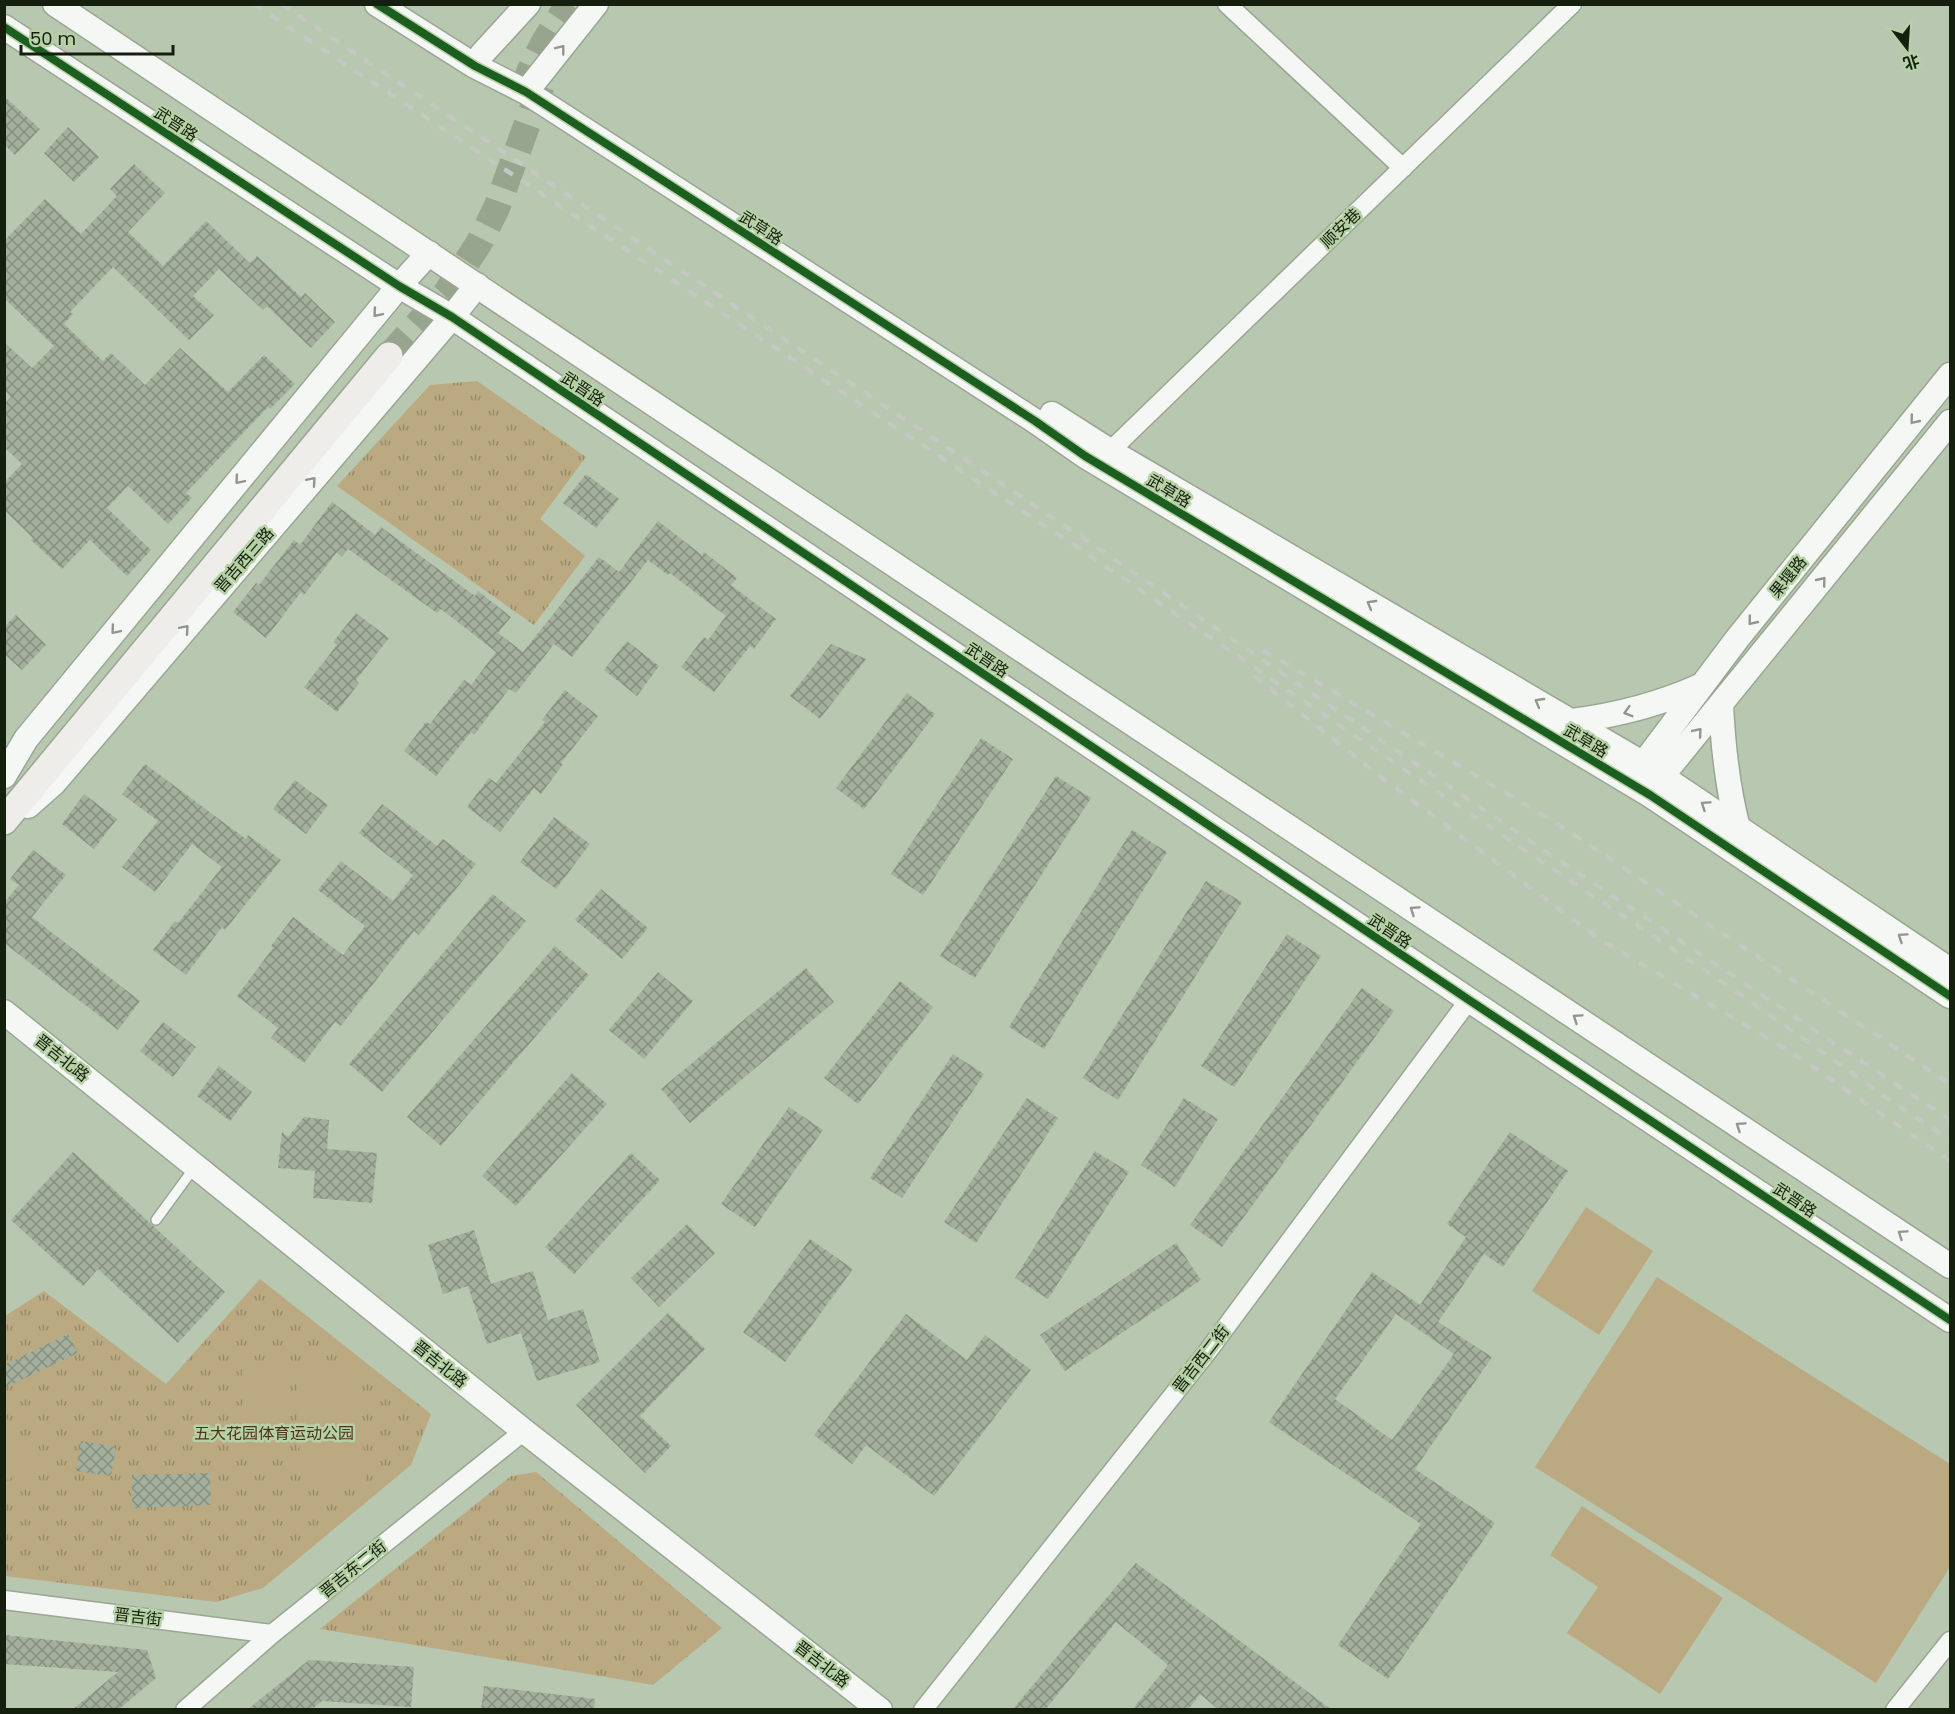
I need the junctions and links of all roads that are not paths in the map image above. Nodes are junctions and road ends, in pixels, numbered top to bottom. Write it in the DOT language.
graph roads {
  1 [pos="56,4"];
  2 [pos="377,4"];
  3 [pos="406,4"];
  4 [pos="528,4"];
  5 [pos="596,4"];
  6 [pos="1227,4"];
  7 [pos="1572,4"];
  8 [pos="4,27"];
  9 [pos="478,60"];
  10 [pos="531,86"];
  11 [pos="1403,168"];
  12 [pos="429,253"];
  13 [pos="477,285"];
  14 [pos="399,286"];
  15 [pos="452,317"];
  16 [pos="1950,375"];
  17 [pos="1950,422"];
  18 [pos="1110,452"];
  19 [pos="1702,685"];
  20 [pos="1721,704"];
  21 [pos="1572,721"];
  22 [pos="4,776"];
  23 [pos="1646,779"];
  24 [pos="4,794"];
  25 [pos="4,821"];
  26 [pos="4,827"];
  27 [pos="1738,828"];
  28 [pos="1950,970"];
  29 [pos="1950,996"];
  30 [pos="1469,1000"];
  31 [pos="4,1012"];
  32 [pos="195,1166"];
  33 [pos="156,1220"];
  34 [pos="1950,1266"];
  35 [pos="1950,1320"];
  36 [pos="524,1431"];
  37 [pos="4,1600"];
  38 [pos="272,1634"];
  39 [pos="1950,1641"];
  40 [pos="185,1710"];
  41 [pos="880,1710"];
  42 [pos="923,1710"];
  43 [pos="1894,1710"];
  1 -- 12 [label="street, 武晋路"];
  2 -- 9 [label="street, 武草路"];
  3 -- 9 [label="street, 武草路"];
  4 -- 9 [label="street"];
  10 -- 5 [label="street, one-way"];
  6 -- 11 [label="street"];
  7 -- 11 [label="street, 顺安巷"];
  8 -- 14 [label="street, 武晋路"];
  9 -- 10 [label="street, 武草路"];
  10 -- 18 [label="street, 武草路"];
  10 -- 23 [label="street, 武草路"];
  11 -- 18 [label="street, 顺安巷"];
  12 -- 13 [label="street, 武晋路"];
  12 -- 14 [label="street"];
  13 -- 15 [label="street, 晋吉西三路"];
  34 -- 13 [label="street, 武晋路, one-way"];
  14 -- 15 [label="street, 武晋路"];
  14 -- 22 [label="street, one-way"];
  26 -- 15 [label="street, 晋吉西三路, one-way"];
  15 -- 30 [label="street, 武晋路"];
  16 -- 19 [label="street, 果堰路, one-way"];
  20 -- 17 [label="street, 果堰路, one-way"];
  21 -- 18 [label="street, 武草路, one-way"];
  19 -- 21 [label="street, one-way"];
  19 -- 23 [label="street, 果堰路"];
  23 -- 20 [label="street, 果堰路, one-way"];
  20 -- 27 [label="street"];
  21 -- 23 [label="street, 武草路"];
  27 -- 23 [label="street, 武草路, one-way"];
  23 -- 29 [label="street, 武草路"];
  24 -- 25 [label="main road, 晋吉西三路"];
  28 -- 27 [label="street, 武草路, one-way"];
  30 -- 35 [label="street, 武晋路"];
  30 -- 42 [label="street, 晋吉西二街"];
  31 -- 32 [label="street, 晋吉北路"];
  32 -- 33 [label="lane"];
  32 -- 36 [label="street, 晋吉北路"];
  36 -- 38 [label="street, 晋吉东二街"];
  36 -- 41 [label="street, 晋吉北路"];
  37 -- 38 [label="street, 晋吉街"];
  38 -- 40 [label="street, 晋吉东二街"];
  39 -- 43 [label="street"];
}
